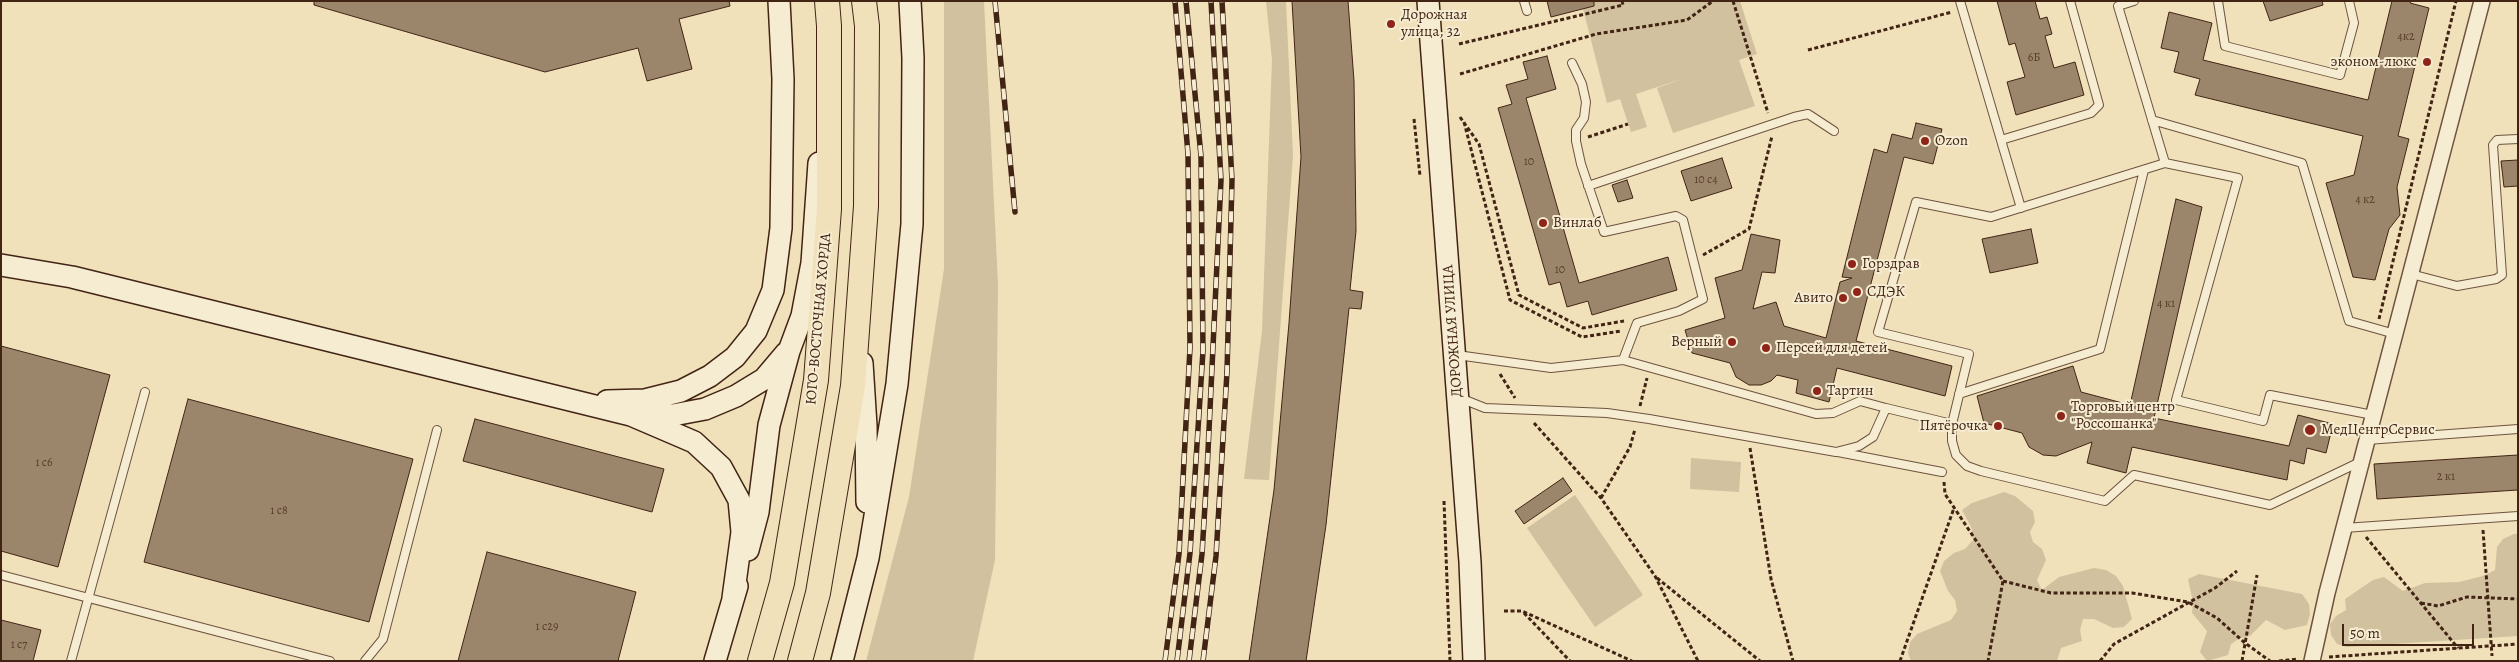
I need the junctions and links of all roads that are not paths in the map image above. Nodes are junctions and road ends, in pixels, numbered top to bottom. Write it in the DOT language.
graph roads {
  1 [pos="779,1"];
  2 [pos="827,1"];
  3 [pos="864,1"];
  4 [pos="910,1"];
  5 [pos="1428,1"];
  6 [pos="1524,1"];
  7 [pos="2070,1"];
  8 [pos="2134,1"];
  9 [pos="2218,1"];
  10 [pos="2349,1"];
  11 [pos="2482,1"];
  12 [pos="1961,5"];
  13 [pos="1526,11"];
  14 [pos="829,26"];
  15 [pos="1572,63"];
  16 [pos="2152,120"];
  17 [pos="1834,131"];
  18 [pos="2518,139"];
  19 [pos="2001,140"];
  20 [pos="2165,164"];
  21 [pos="2144,170"];
  22 [pos="1588,186"];
  23 [pos="2021,208"];
  24 [pos="1,265"];
  25 [pos="2411,274"];
  26 [pos="858,312"];
  27 [pos="2395,334"];
  28 [pos="789,351"];
  29 [pos="1455,354"];
  30 [pos="1623,360"];
  31 [pos="145,392"];
  32 [pos="1959,394"];
  33 [pos="1458,397"];
  34 [pos="561,398"];
  35 [pos="1886,408"];
  36 [pos="631,415"];
  37 [pos="2374,415"];
  38 [pos="1952,424"];
  39 [pos="2518,429"];
  40 [pos="437,430"];
  41 [pos="2367,440"];
  42 [pos="1836,452"];
  43 [pos="2362,461"];
  44 [pos="1942,472"];
  45 [pos="2518,516"];
  46 [pos="2350,528"];
  47 [pos="868,558"];
  48 [pos="1,575"];
  49 [pos="88,597"];
  50 [pos="733,598"];
  51 [pos="2319,659"];
  52 [pos="71,661"];
  53 [pos="330,661"];
  54 [pos="365,661"];
  55 [pos="715,661"];
  56 [pos="760,661"];
  57 [pos="800,661"];
  58 [pos="842,661"];
  59 [pos="1474,661"];
  1 -- 34 [label="street"];
  2 -- 14 [label="main road, ЮГО-ВОСТОЧНАЯ ХОРДА"];
  3 -- 26 [label="main road"];
  4 -- 47 [label="street"];
  5 -- 29 [label="street, ДОРОЖНАЯ УЛИЦА"];
  6 -- 13 [label="lane"];
  7 -- 19 [label="lane"];
  8 -- 16 [label="lane"];
  9 -- 10 [label="lane"];
  11 -- 25 [label="street"];
  12 -- 19 [label="lane"];
  14 -- 28 [label="street"];
  14 -- 56 [label="main road, ЮГО-ВОСТОЧНАЯ ХОРДА"];
  15 -- 22 [label="lane"];
  16 -- 20 [label="lane"];
  16 -- 27 [label="lane"];
  17 -- 22 [label="lane"];
  18 -- 25 [label="lane"];
  19 -- 23 [label="lane"];
  20 -- 21 [label="lane"];
  20 -- 37 [label="lane"];
  21 -- 23 [label="lane"];
  21 -- 32 [label="lane"];
  22 -- 30 [label="lane"];
  23 -- 32 [label="lane"];
  24 -- 34 [label="street"];
  25 -- 27 [label="street"];
  26 -- 47 [label="street"];
  26 -- 57 [label="main road"];
  27 -- 37 [label="street"];
  28 -- 36 [label="street"];
  28 -- 50 [label="street"];
  29 -- 30 [label="lane"];
  29 -- 33 [label="street, ДОРОЖНАЯ УЛИЦА"];
  30 -- 35 [label="lane"];
  31 -- 49 [label="lane"];
  32 -- 38 [label="lane"];
  33 -- 42 [label="lane"];
  33 -- 59 [label="street, ДОРОЖНАЯ УЛИЦА"];
  34 -- 36 [label="street"];
  35 -- 38 [label="lane"];
  35 -- 42 [label="lane"];
  36 -- 50 [label="street"];
  37 -- 41 [label="street"];
  38 -- 43 [label="lane"];
  39 -- 41 [label="lane"];
  40 -- 54 [label="lane"];
  41 -- 43 [label="street"];
  42 -- 44 [label="lane"];
  43 -- 46 [label="street"];
  45 -- 46 [label="lane"];
  46 -- 51 [label="street"];
  47 -- 58 [label="street"];
  48 -- 49 [label="lane"];
  49 -- 52 [label="lane"];
  49 -- 53 [label="lane"];
  50 -- 55 [label="street"];
}
